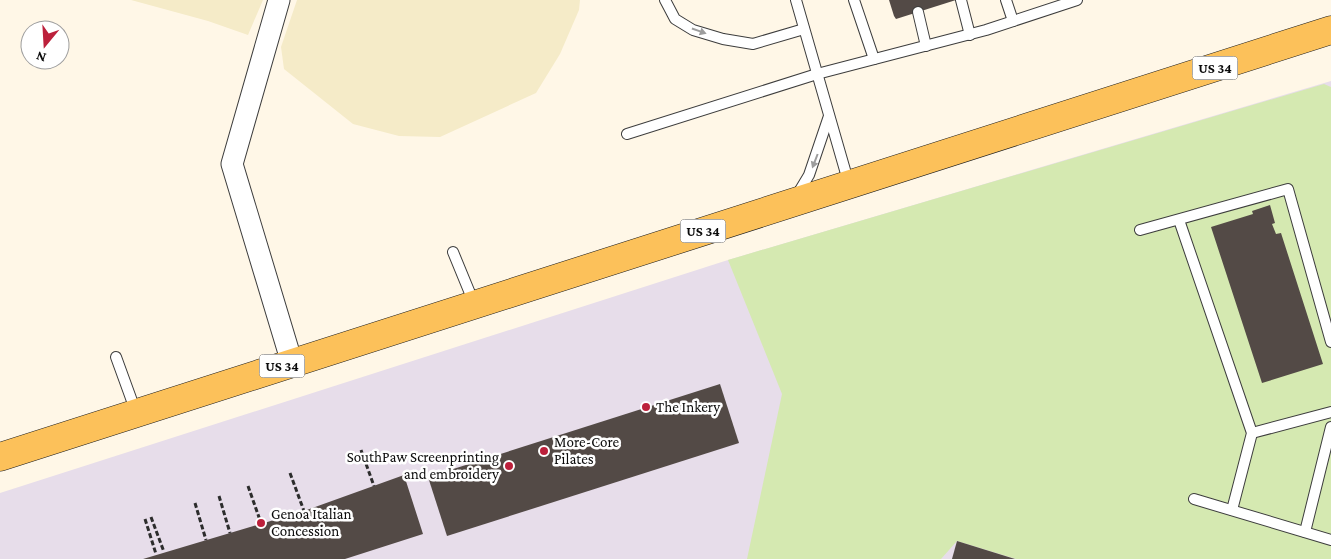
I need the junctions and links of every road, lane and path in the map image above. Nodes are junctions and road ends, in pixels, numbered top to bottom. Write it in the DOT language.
graph roads {
  1 [pos="279,0"];
  2 [pos="665,0"];
  3 [pos="796,0"];
  4 [pos="854,0"];
  5 [pos="960,0"];
  6 [pos="1006,0"];
  7 [pos="1078,0"];
  8 [pos="1047,4"];
  9 [pos="918,12"];
  10 [pos="1013,21"];
  11 [pos="804,29"];
  12 [pos="1331,30"];
  13 [pos="970,34"];
  14 [pos="926,46"];
  15 [pos="874,59"];
  16 [pos="817,74"];
  17 [pos="829,115"];
  18 [pos="626,134"];
  19 [pos="849,185"];
  20 [pos="792,203"];
  21 [pos="1179,220"];
  22 [pos="1140,230"];
  23 [pos="453,252"];
  24 [pos="474,304"];
  25 [pos="1331,342"];
  26 [pos="116,357"];
  27 [pos="292,363"];
  28 [pos="1331,412"];
  29 [pos="137,413"];
  30 [pos="1331,427"];
  31 [pos="1252,433"];
  32 [pos="361,450"];
  33 [pos="0,456"];
  34 [pos="290,473"];
  35 [pos="248,486"];
  36 [pos="374,486"];
  37 [pos="219,496"];
  38 [pos="1194,499"];
  39 [pos="195,503"];
  40 [pos="304,510"];
  41 [pos="1232,510"];
  42 [pos="151,517"];
  43 [pos="145,519"];
  44 [pos="260,523"];
  45 [pos="1305,532"];
  46 [pos="230,533"];
  47 [pos="206,540"];
  48 [pos="1331,540"];
  49 [pos="164,552"];
  50 [pos="156,554"];
  1 -- 27 [label="street"];
  2 -- 11 [label="lane, one-way"];
  3 -- 11 [label="lane"];
  4 -- 15 [label="lane"];
  5 -- 13 [label="lane"];
  6 -- 10 [label="lane"];
  7 -- 8 [label="lane"];
  8 -- 10 [label="lane"];
  9 -- 14 [label="lane"];
  10 -- 13 [label="lane"];
  11 -- 16 [label="lane"];
  12 -- 19 [label="main road, US 34"];
  13 -- 14 [label="lane"];
  14 -- 15 [label="lane"];
  15 -- 16 [label="lane"];
  16 -- 17 [label="lane"];
  16 -- 18 [label="lane"];
  17 -- 19 [label="lane"];
  17 -- 20 [label="lane, one-way"];
  19 -- 20 [label="main road, US 34"];
  20 -- 24 [label="main road, US 34"];
  21 -- 22 [label="lane"];
  21 -- 25 [label="lane"];
  21 -- 31 [label="lane"];
  23 -- 24 [label="lane"];
  24 -- 27 [label="main road, US 34"];
  26 -- 29 [label="lane"];
  27 -- 29 [label="main road, US 34"];
  28 -- 31 [label="lane"];
  29 -- 33 [label="main road, US 34"];
  30 -- 45 [label="lane"];
  31 -- 41 [label="lane"];
  32 -- 36 [label="path"];
  34 -- 40 [label="path"];
  35 -- 44 [label="path"];
  37 -- 46 [label="path"];
  38 -- 41 [label="lane"];
  39 -- 47 [label="path"];
  41 -- 45 [label="lane"];
  42 -- 49 [label="path"];
  43 -- 50 [label="path"];
  45 -- 48 [label="lane"];
}
